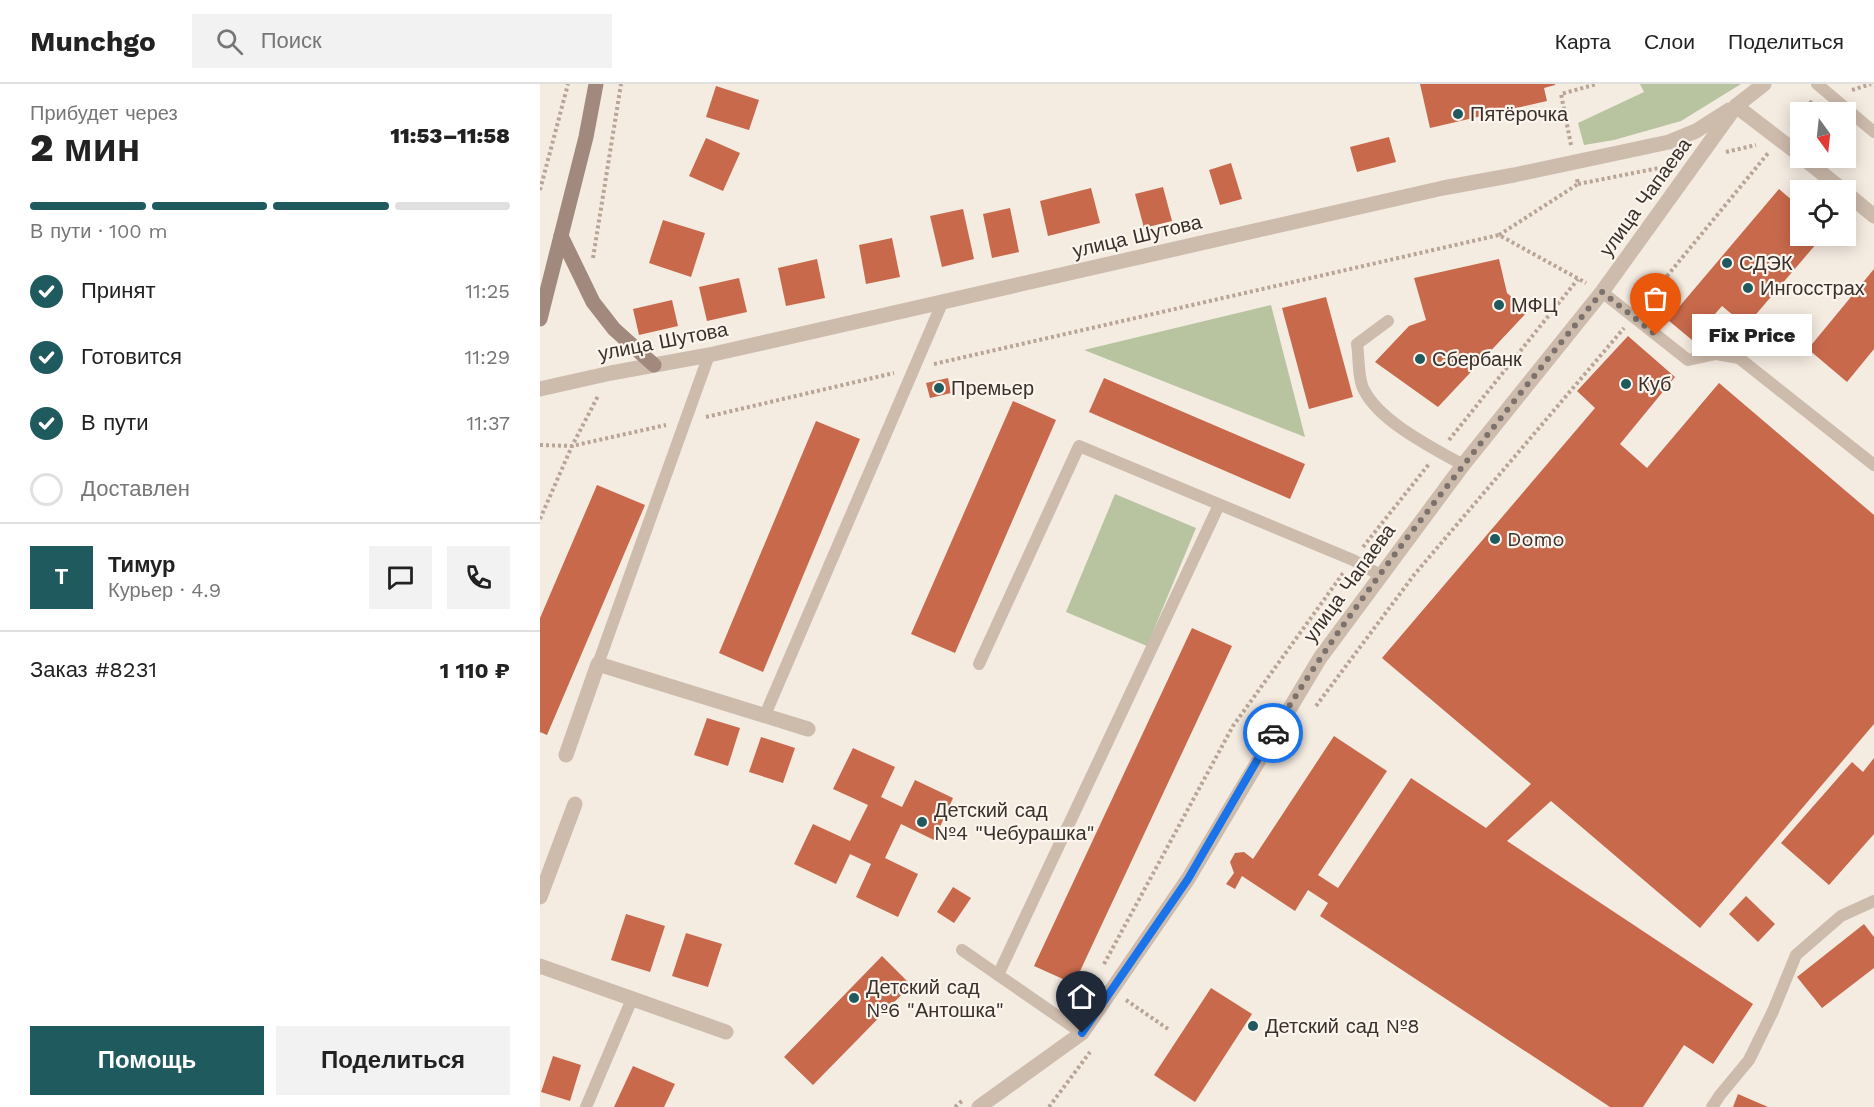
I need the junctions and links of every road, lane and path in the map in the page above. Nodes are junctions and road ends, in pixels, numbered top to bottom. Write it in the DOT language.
graph roads {
  1 [pos="568,84"];
  2 [pos="596,84"];
  3 [pos="1817,84"];
  4 [pos="1856,84"];
  5 [pos="1761,85"];
  6 [pos="1850,91"];
  7 [pos="1736,106"];
  8 [pos="1790,126"];
  9 [pos="1874,132"];
  10 [pos="1779,139"];
  11 [pos="1790,148"];
  12 [pos="1816,168"];
  13 [pos="1830,180"];
  14 [pos="540,190"];
  15 [pos="1856,201"];
  16 [pos="1874,216"];
  17 [pos="561,236"];
  18 [pos="1578,279"];
  19 [pos="1602,292"];
  20 [pos="943,301"];
  21 [pos="1633,317"];
  22 [pos="540,319"];
  23 [pos="1388,321"];
  24 [pos="709,355"];
  25 [pos="654,365"];
  26 [pos="914,369"];
  27 [pos="540,389"];
  28 [pos="684,422"];
  29 [pos="540,445"];
  30 [pos="1440,452"];
  31 [pos="1463,465"];
  32 [pos="1874,465"];
  33 [pos="1219,505"];
  34 [pos="1353,560"];
  35 [pos="1380,575"];
  36 [pos="598,664"];
  37 [pos="979,664"];
  38 [pos="1315,707"];
  39 [pos="765,716"];
  40 [pos="808,729"];
  41 [pos="566,755"];
  42 [pos="575,804"];
  43 [pos="540,897"];
  44 [pos="1874,901"];
  45 [pos="962,950"];
  46 [pos="540,966"];
  47 [pos="1101,969"];
  48 [pos="998,975"];
  49 [pos="1112,990"];
  50 [pos="1135,992"];
  51 [pos="632,999"];
  52 [pos="1128,1001"];
  53 [pos="1168,1029"];
  54 [pos="726,1032"];
  55 [pos="1082,1033"];
  56 [pos="974,1101"];
  57 [pos="586,1107"];
  58 [pos="955,1107"];
  59 [pos="1712,1107"];
  1 -- 14 [label="path"];
  2 -- 17 [label="street"];
  3 -- 9 [label="lane"];
  4 -- 6 [label="path"];
  5 -- 7 [label="street, улица Чапаева"];
  7 -- 10 [label="street"];
  7 -- 19 [label="street, улица Чапаева"];
  7 -- 20 [label="street, улица Шутова"];
  8 -- 10 [label="path"];
  10 -- 11 [label="street"];
  10 -- 21 [label="path"];
  12 -- 13 [label="street"];
  15 -- 16 [label="street"];
  17 -- 22 [label="street"];
  17 -- 25 [label="street"];
  18 -- 19 [label="path"];
  18 -- 26 [label="path"];
  18 -- 30 [label="path"];
  19 -- 21 [label="lane"];
  19 -- 31 [label="street, улица Чапаева"];
  20 -- 24 [label="street, улица Шутова"];
  20 -- 26 [label="lane"];
  21 -- 32 [label="lane"];
  21 -- 38 [label="path"];
  23 -- 30 [label="lane"];
  24 -- 25 [label="street, улица Шутова"];
  24 -- 28 [label="lane"];
  25 -- 27 [label="street, улица Шутова"];
  26 -- 28 [label="path"];
  26 -- 39 [label="lane"];
  28 -- 29 [label="path"];
  28 -- 36 [label="lane"];
  30 -- 31 [label="lane"];
  30 -- 34 [label="path"];
  31 -- 35 [label="street, улица Чапаева"];
  33 -- 34 [label="lane"];
  33 -- 37 [label="lane"];
  33 -- 48 [label="lane"];
  34 -- 35 [label="lane"];
  34 -- 47 [label="path"];
  35 -- 49 [label="street, улица Чапаева"];
  36 -- 39 [label="street"];
  36 -- 41 [label="street"];
  39 -- 40 [label="street"];
  42 -- 43 [label="street"];
  44 -- 59 [label="lane"];
  45 -- 48 [label="lane"];
  46 -- 51 [label="street"];
  48 -- 55 [label="lane"];
  49 -- 52 [label="path"];
  49 -- 55 [label="street, улица Чапаева"];
  50 -- 52 [label="path"];
  51 -- 54 [label="street"];
  51 -- 57 [label="lane"];
  52 -- 53 [label="path"];
  55 -- 56 [label="street, улица Чапаева"];
  56 -- 58 [label="path"];
}
